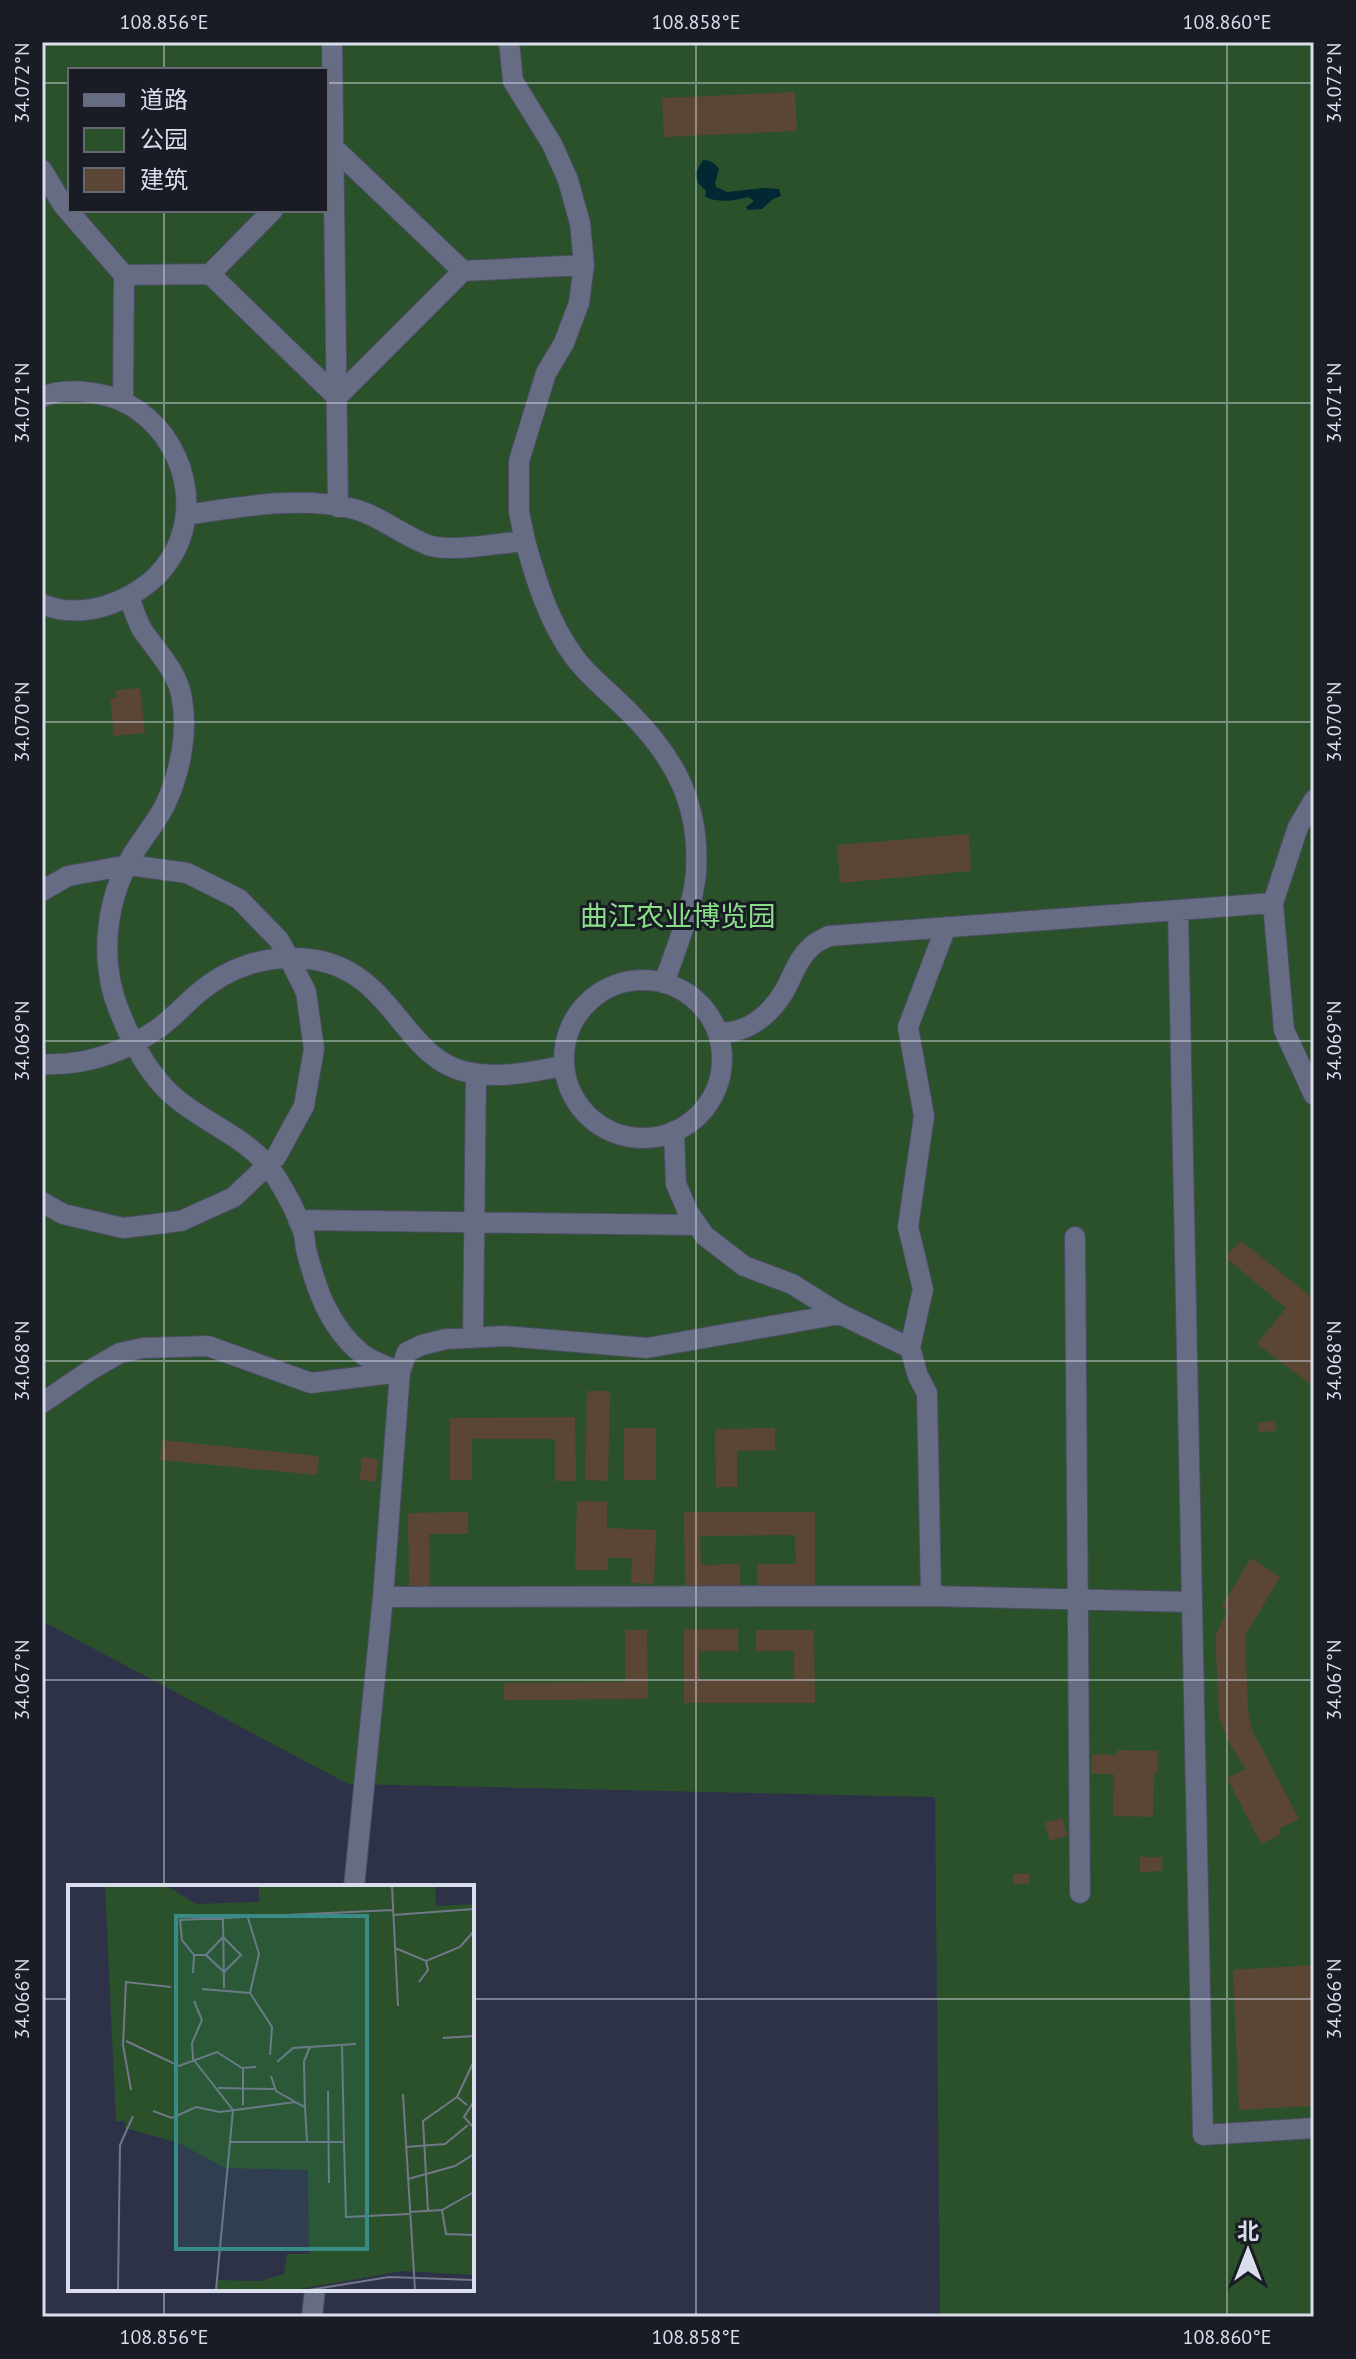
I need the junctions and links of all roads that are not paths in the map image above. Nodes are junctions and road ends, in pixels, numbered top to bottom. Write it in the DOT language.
graph roads {
  1 [pos="332,42"];
  2 [pos="509,42"];
  3 [pos="330,152"];
  4 [pos="42,170"];
  5 [pos="68,211"];
  6 [pos="69,212"];
  7 [pos="271,212"];
  8 [pos="584,265"];
  9 [pos="463,271"];
  10 [pos="210,274"];
  11 [pos="124,275"];
  12 [pos="42,397"];
  13 [pos="337,397"];
  14 [pos="123,401"];
  15 [pos="338,507"];
  16 [pos="186,515"];
  17 [pos="525,541"];
  18 [pos="129,598"];
  19 [pos="42,604"];
  20 [pos="1314,800"];
  21 [pos="127,865"];
  22 [pos="42,891"];
  23 [pos="1273,903"];
  24 [pos="1178,910"];
  25 [pos="946,927"];
  26 [pos="289,958"];
  27 [pos="664,983"];
  28 [pos="718,1032"];
  29 [pos="134,1044"];
  30 [pos="42,1064"];
  31 [pos="563,1066"];
  32 [pos="476,1074"];
  33 [pos="1314,1095"];
  34 [pos="674,1131"];
  35 [pos="268,1165"];
  36 [pos="42,1202"];
  37 [pos="298,1220"];
  38 [pos="474,1222"];
  39 [pos="697,1225"];
  40 [pos="1075,1237"];
  41 [pos="840,1314"];
  42 [pos="473,1338"];
  43 [pos="910,1348"];
  44 [pos="400,1372"];
  45 [pos="42,1403"];
  46 [pos="931,1596"];
  47 [pos="383,1597"];
  48 [pos="1078,1600"];
  49 [pos="1192,1602"];
  50 [pos="354,1885"];
  51 [pos="1080,1893"];
  52 [pos="1314,2128"];
  53 [pos="315,2291"];
  54 [pos="312,2317"];
  1 -- 3 [label="street"];
  2 -- 8 [label="street"];
  3 -- 9 [label="street"];
  3 -- 13 [label="street"];
  4 -- 5 [label="street"];
  6 -- 11 [label="street"];
  7 -- 10 [label="street"];
  8 -- 9 [label="street"];
  8 -- 17 [label="street"];
  9 -- 13 [label="street"];
  10 -- 11 [label="street"];
  10 -- 13 [label="street"];
  11 -- 14 [label="street"];
  12 -- 14 [label="street"];
  13 -- 15 [label="street"];
  14 -- 16 [label="street"];
  15 -- 16 [label="street"];
  15 -- 17 [label="street"];
  16 -- 18 [label="street"];
  17 -- 27 [label="street"];
  18 -- 19 [label="street"];
  18 -- 21 [label="street"];
  20 -- 23 [label="street"];
  21 -- 22 [label="street"];
  21 -- 26 [label="street"];
  21 -- 29 [label="street"];
  23 -- 24 [label="street"];
  23 -- 33 [label="street"];
  24 -- 25 [label="street"];
  24 -- 49 [label="street"];
  25 -- 28 [label="street"];
  25 -- 43 [label="street"];
  26 -- 29 [label="street"];
  26 -- 32 [label="street"];
  26 -- 35 [label="street"];
  27 -- 28 [label="street"];
  27 -- 31 [label="street"];
  28 -- 34 [label="street"];
  29 -- 30 [label="street"];
  29 -- 35 [label="street"];
  31 -- 32 [label="street"];
  31 -- 34 [label="street"];
  32 -- 38 [label="street"];
  34 -- 39 [label="street"];
  35 -- 36 [label="street"];
  35 -- 37 [label="street"];
  37 -- 38 [label="street"];
  37 -- 44 [label="street"];
  38 -- 39 [label="street"];
  38 -- 42 [label="street"];
  39 -- 41 [label="street"];
  40 -- 48 [label="street"];
  41 -- 42 [label="street"];
  41 -- 43 [label="street"];
  42 -- 44 [label="street"];
  43 -- 46 [label="street"];
  44 -- 45 [label="street"];
  44 -- 47 [label="street"];
  46 -- 47 [label="street"];
  46 -- 48 [label="street"];
  47 -- 50 [label="street"];
  48 -- 49 [label="street"];
  48 -- 51 [label="street"];
  49 -- 52 [label="street"];
  53 -- 54 [label="street"];
}
